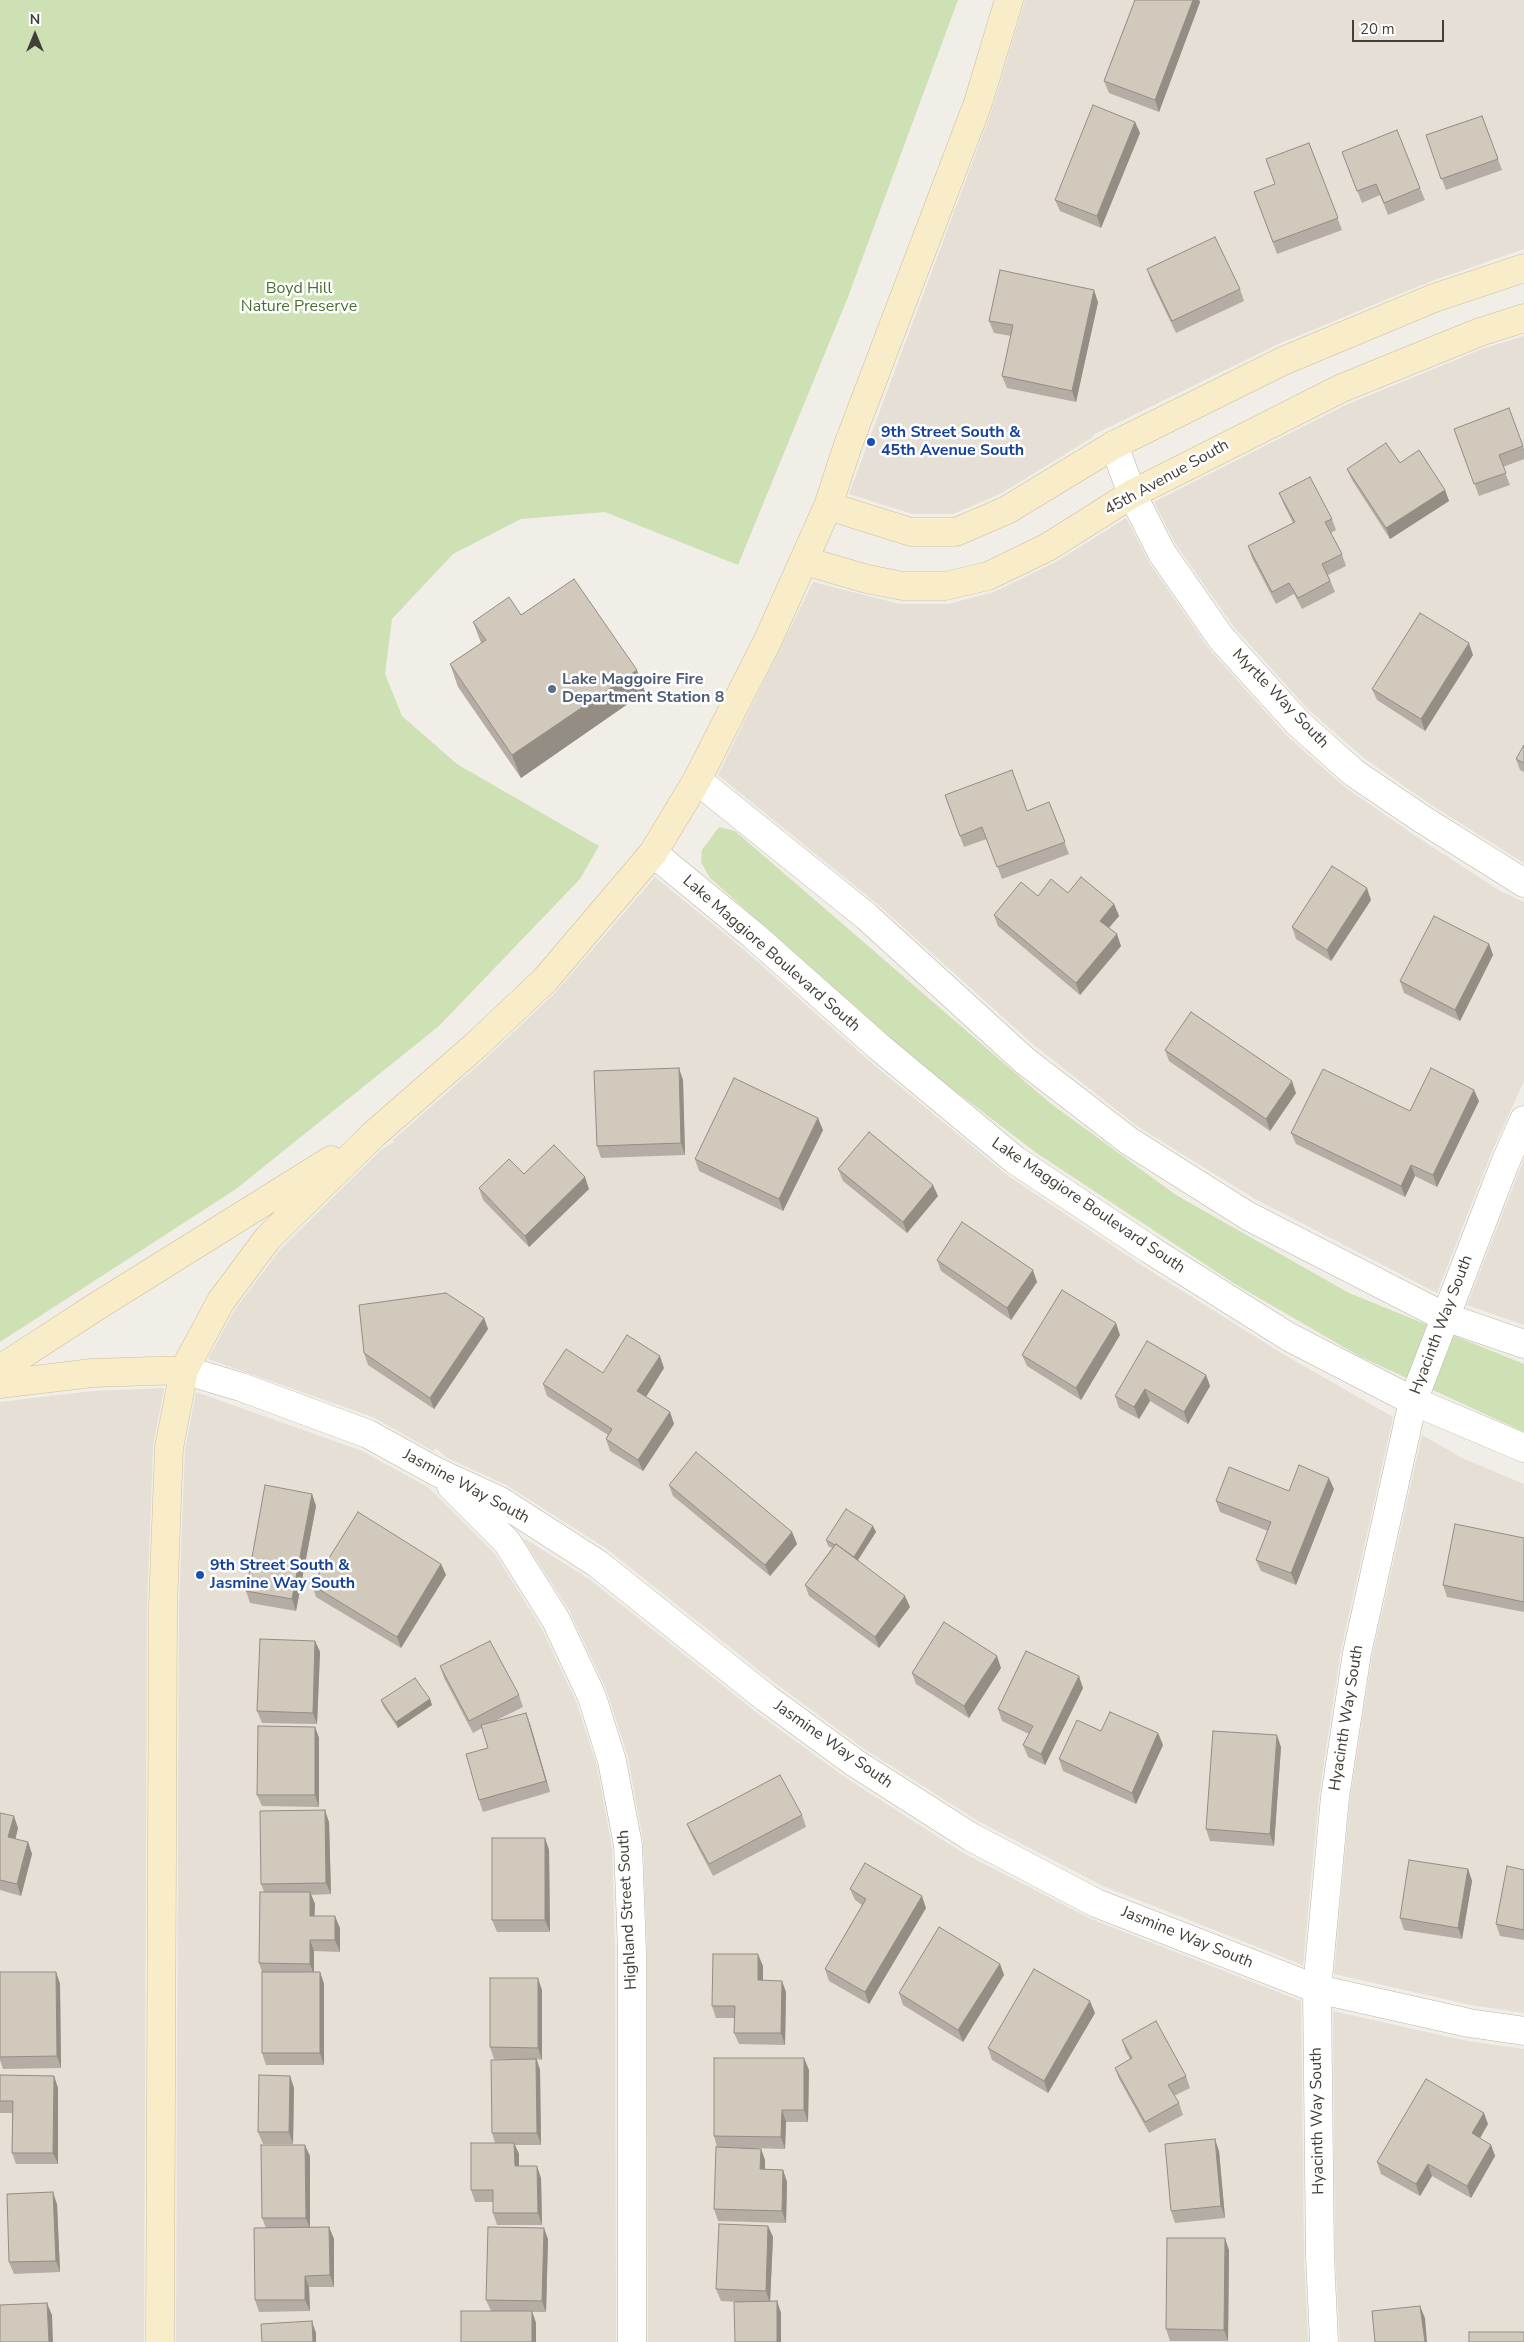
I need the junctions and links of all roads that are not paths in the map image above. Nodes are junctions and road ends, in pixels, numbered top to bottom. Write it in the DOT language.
graph roads {
  1 [pos="1009,0"];
  2 [pos="1524,268"];
  3 [pos="1524,318"];
  4 [pos="1114,445"];
  5 [pos="1132,494"];
  6 [pos="828,506"];
  7 [pos="805,561"];
  8 [pos="697,780"];
  9 [pos="653,853"];
  10 [pos="1524,883"];
  11 [pos="1524,1120"];
  12 [pos="373,1135"];
  13 [pos="1445,1317"];
  14 [pos="1524,1344"];
  15 [pos="0,1369"];
  16 [pos="184,1370"];
  17 [pos="0,1384"];
  18 [pos="1413,1401"];
  19 [pos="1524,1448"];
  20 [pos="437,1472"];
  21 [pos="1317,1989"];
  22 [pos="1524,2031"];
  23 [pos="160,2342"];
  24 [pos="632,2342"];
  25 [pos="1324,2342"];
  1 -- 6 [label="main road"];
  2 -- 4 [label="main road"];
  3 -- 5 [label="main road, 45th Avenue South"];
  4 -- 5 [label="street, Myrtle Way South"];
  4 -- 6 [label="main road"];
  5 -- 7 [label="main road, 45th Avenue South"];
  5 -- 10 [label="street, Myrtle Way South"];
  6 -- 7 [label="main road"];
  7 -- 8 [label="main road"];
  8 -- 9 [label="main road"];
  8 -- 13 [label="street"];
  9 -- 12 [label="main road"];
  9 -- 18 [label="street, Lake Maggiore Boulevard South"];
  11 -- 13 [label="street, Hyacinth Way South"];
  12 -- 15 [label="main road"];
  12 -- 16 [label="main road"];
  13 -- 14 [label="street"];
  13 -- 18 [label="street, Hyacinth Way South"];
  16 -- 17 [label="main road"];
  16 -- 20 [label="street, Jasmine Way South"];
  16 -- 23 [label="main road"];
  18 -- 19 [label="street, Lake Maggiore Boulevard South"];
  18 -- 21 [label="street, Hyacinth Way South"];
  20 -- 21 [label="street, Jasmine Way South"];
  20 -- 24 [label="street, Highland Street South"];
  21 -- 22 [label="street, Jasmine Way South"];
  21 -- 25 [label="street, Hyacinth Way South"];
}
